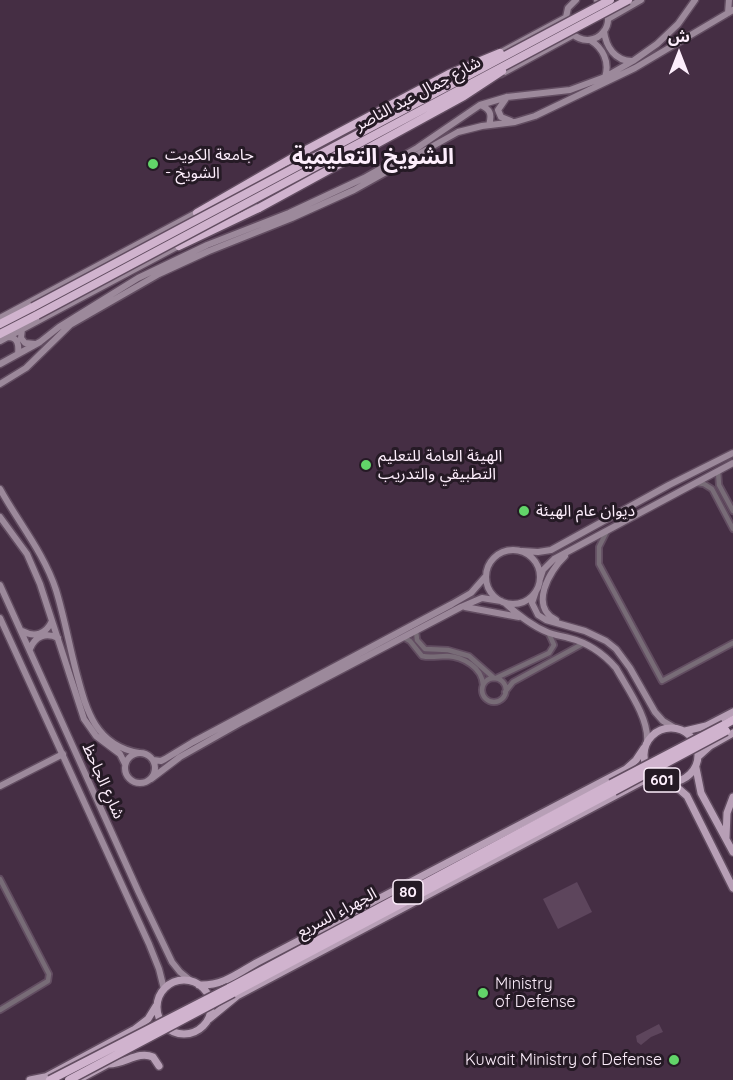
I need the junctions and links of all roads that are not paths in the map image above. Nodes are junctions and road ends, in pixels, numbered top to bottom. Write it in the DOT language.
graph roads {
  1 [pos="576,0"];
  2 [pos="597,0"];
  3 [pos="610,0"];
  4 [pos="628,0"];
  5 [pos="641,0"];
  6 [pos="695,0"];
  7 [pos="729,0"];
  8 [pos="731,12"];
  9 [pos="565,18"];
  10 [pos="608,19"];
  11 [pos="604,31"];
  12 [pos="573,35"];
  13 [pos="590,40"];
  14 [pos="528,47"];
  15 [pos="633,61"];
  16 [pos="605,77"];
  17 [pos="507,97"];
  18 [pos="480,105"];
  19 [pos="515,122"];
  20 [pos="489,125"];
  21 [pos="197,213"];
  22 [pos="229,240"];
  23 [pos="215,245"];
  24 [pos="179,246"];
  25 [pos="0,318"];
  26 [pos="0,324"];
  27 [pos="22,329"];
  28 [pos="4,336"];
  29 [pos="0,341"];
  30 [pos="35,345"];
  31 [pos="18,354"];
  32 [pos="0,364"];
  33 [pos="0,384"];
  34 [pos="733,453"];
  35 [pos="733,464"];
  36 [pos="718,471"];
  37 [pos="696,483"];
  38 [pos="0,489"];
  39 [pos="725,496"];
  40 [pos="718,500"];
  41 [pos="733,511"];
  42 [pos="604,521"];
  43 [pos="1,524"];
  44 [pos="733,530"];
  45 [pos="608,531"];
  46 [pos="522,551"];
  47 [pos="570,551"];
  48 [pos="485,577"];
  49 [pos="540,579"];
  50 [pos="52,581"];
  51 [pos="40,584"];
  52 [pos="0,585"];
  53 [pos="56,589"];
  54 [pos="536,591"];
  55 [pos="44,594"];
  56 [pos="503,602"];
  57 [pos="461,607"];
  58 [pos="520,617"];
  59 [pos="0,618"];
  60 [pos="52,621"];
  61 [pos="572,626"];
  62 [pos="413,630"];
  63 [pos="22,631"];
  64 [pos="549,634"];
  65 [pos="403,637"];
  66 [pos="58,638"];
  67 [pos="584,643"];
  68 [pos="733,643"];
  69 [pos="30,649"];
  70 [pos="630,668"];
  71 [pos="619,673"];
  72 [pos="321,677"];
  73 [pos="495,678"];
  74 [pos="483,685"];
  75 [pos="506,692"];
  76 [pos="733,712"];
  77 [pos="733,720"];
  78 [pos="62,724"];
  79 [pos="733,727"];
  80 [pos="675,728"];
  81 [pos="50,729"];
  82 [pos="685,731"];
  83 [pos="733,733"];
  84 [pos="646,745"];
  85 [pos="139,753"];
  86 [pos="63,754"];
  87 [pos="699,756"];
  88 [pos="153,760"];
  89 [pos="125,764"];
  90 [pos="696,766"];
  91 [pos="151,779"];
  92 [pos="658,779"];
  93 [pos="670,782"];
  94 [pos="0,786"];
  95 [pos="733,797"];
  96 [pos="704,798"];
  97 [pos="696,812"];
  98 [pos="726,838"];
  99 [pos="733,852"];
  100 [pos="0,879"];
  101 [pos="733,888"];
  102 [pos="191,981"];
  103 [pos="199,985"];
  104 [pos="165,989"];
  105 [pos="158,1004"];
  106 [pos="0,1010"];
  107 [pos="209,1019"];
  108 [pos="177,1034"];
  109 [pos="108,1064"];
  110 [pos="159,1066"];
  111 [pos="46,1079"];
  112 [pos="30,1080"];
  113 [pos="69,1080"];
  114 [pos="78,1080"];
  1 -- 9 [label="street"];
  2 -- 10 [label="street"];
  3 -- 14 [label="highway, شارع جمال عبد الناصر, bridge"];
  4 -- 14 [label="highway, شارع جمال عبد الناصر, bridge"];
  5 -- 10 [label="street"];
  6 -- 15 [label="street"];
  7 -- 8 [label="street"];
  8 -- 19 [label="street"];
  9 -- 12 [label="street"];
  9 -- 21 [label="street"];
  10 -- 11 [label="street"];
  11 -- 13 [label="street"];
  11 -- 15 [label="street"];
  12 -- 13 [label="street"];
  12 -- 24 [label="street"];
  13 -- 16 [label="street"];
  14 -- 21 [label="highway, bridge"];
  14 -- 24 [label="highway, bridge"];
  14 -- 26 [label="highway, شارع جمال عبد الناصر, bridge"];
  14 -- 28 [label="highway, شارع جمال عبد الناصر, bridge"];
  15 -- 16 [label="street"];
  16 -- 17 [label="street"];
  17 -- 18 [label="street"];
  17 -- 19 [label="street"];
  18 -- 20 [label="street"];
  18 -- 22 [label="street"];
  19 -- 20 [label="street"];
  20 -- 22 [label="street"];
  21 -- 25 [label="street"];
  22 -- 23 [label="street"];
  23 -- 30 [label="street"];
  23 -- 33 [label="street"];
  24 -- 27 [label="street"];
  27 -- 28 [label="street"];
  27 -- 30 [label="street"];
  28 -- 29 [label="street"];
  28 -- 31 [label="street"];
  30 -- 31 [label="street"];
  31 -- 32 [label="street"];
  34 -- 42 [label="street"];
  35 -- 36 [label="street"];
  36 -- 37 [label="street"];
  36 -- 39 [label="street"];
  37 -- 40 [label="street"];
  37 -- 45 [label="street"];
  38 -- 50 [label="street"];
  39 -- 40 [label="street"];
  39 -- 41 [label="street"];
  40 -- 44 [label="street"];
  42 -- 45 [label="street"];
  42 -- 46 [label="street"];
  43 -- 51 [label="street"];
  45 -- 47 [label="street"];
  45 -- 68 [label="street"];
  46 -- 48 [label="street"];
  46 -- 49 [label="street"];
  47 -- 49 [label="street"];
  47 -- 61 [label="street"];
  48 -- 56 [label="street"];
  48 -- 62 [label="street"];
  49 -- 54 [label="street"];
  50 -- 51 [label="street"];
  50 -- 53 [label="street"];
  51 -- 55 [label="street"];
  52 -- 63 [label="street, شارع الجاحظ"];
  53 -- 55 [label="street"];
  53 -- 85 [label="street"];
  54 -- 56 [label="street"];
  54 -- 61 [label="street"];
  55 -- 60 [label="street"];
  56 -- 57 [label="street"];
  56 -- 58 [label="street"];
  57 -- 58 [label="street"];
  57 -- 62 [label="street"];
  58 -- 64 [label="street"];
  59 -- 81 [label="street, شارع الجاحظ"];
  60 -- 63 [label="street"];
  60 -- 66 [label="street"];
  61 -- 70 [label="street"];
  62 -- 65 [label="street"];
  62 -- 72 [label="street"];
  62 -- 73 [label="street"];
  63 -- 69 [label="street, شارع الجاحظ"];
  64 -- 67 [label="street"];
  64 -- 73 [label="street"];
  65 -- 72 [label="street"];
  65 -- 74 [label="street"];
  66 -- 69 [label="street"];
  66 -- 89 [label="street"];
  67 -- 71 [label="street"];
  67 -- 75 [label="street"];
  69 -- 78 [label="street, شارع الجاحظ"];
  70 -- 71 [label="street"];
  70 -- 80 [label="street"];
  71 -- 84 [label="street"];
  72 -- 88 [label="street"];
  72 -- 91 [label="street"];
  73 -- 74 [label="street"];
  73 -- 75 [label="street"];
  74 -- 75 [label="street"];
  76 -- 82 [label="main road"];
  77 -- 111 [label="highway, الجهراء السريع / 80, bridge"];
  78 -- 81 [label="street"];
  78 -- 102 [label="street, شارع الجاحظ"];
  79 -- 113 [label="highway, الجهراء السريع / 80, bridge"];
  80 -- 82 [label="main road"];
  80 -- 84 [label="main road"];
  81 -- 86 [label="street, شارع الجاحظ"];
  82 -- 87 [label="main road, 601"];
  83 -- 87 [label="main road"];
  84 -- 92 [label="main road, 601"];
  84 -- 103 [label="main road, الجهراء السريع"];
  85 -- 88 [label="street"];
  85 -- 89 [label="street"];
  86 -- 94 [label="street"];
  86 -- 104 [label="street, شارع الجاحظ"];
  87 -- 90 [label="main road, 601"];
  88 -- 91 [label="street"];
  89 -- 91 [label="street"];
  90 -- 93 [label="main road, 601"];
  90 -- 96 [label="main road, 601"];
  92 -- 93 [label="main road, 601"];
  92 -- 107 [label="main road, الجهراء السريع"];
  93 -- 97 [label="main road, 601"];
  95 -- 98 [label="main road"];
  96 -- 97 [label="main road"];
  96 -- 98 [label="main road, 601"];
  97 -- 101 [label="main road, 601"];
  98 -- 99 [label="main road, 601"];
  100 -- 106 [label="street"];
  102 -- 103 [label="main road"];
  102 -- 104 [label="main road"];
  103 -- 107 [label="main road"];
  104 -- 105 [label="main road"];
  105 -- 108 [label="main road"];
  105 -- 111 [label="main road"];
  107 -- 108 [label="main road"];
  108 -- 109 [label="main road"];
  109 -- 110 [label="main road"];
  109 -- 114 [label="main road"];
  111 -- 112 [label="main road"];
}
